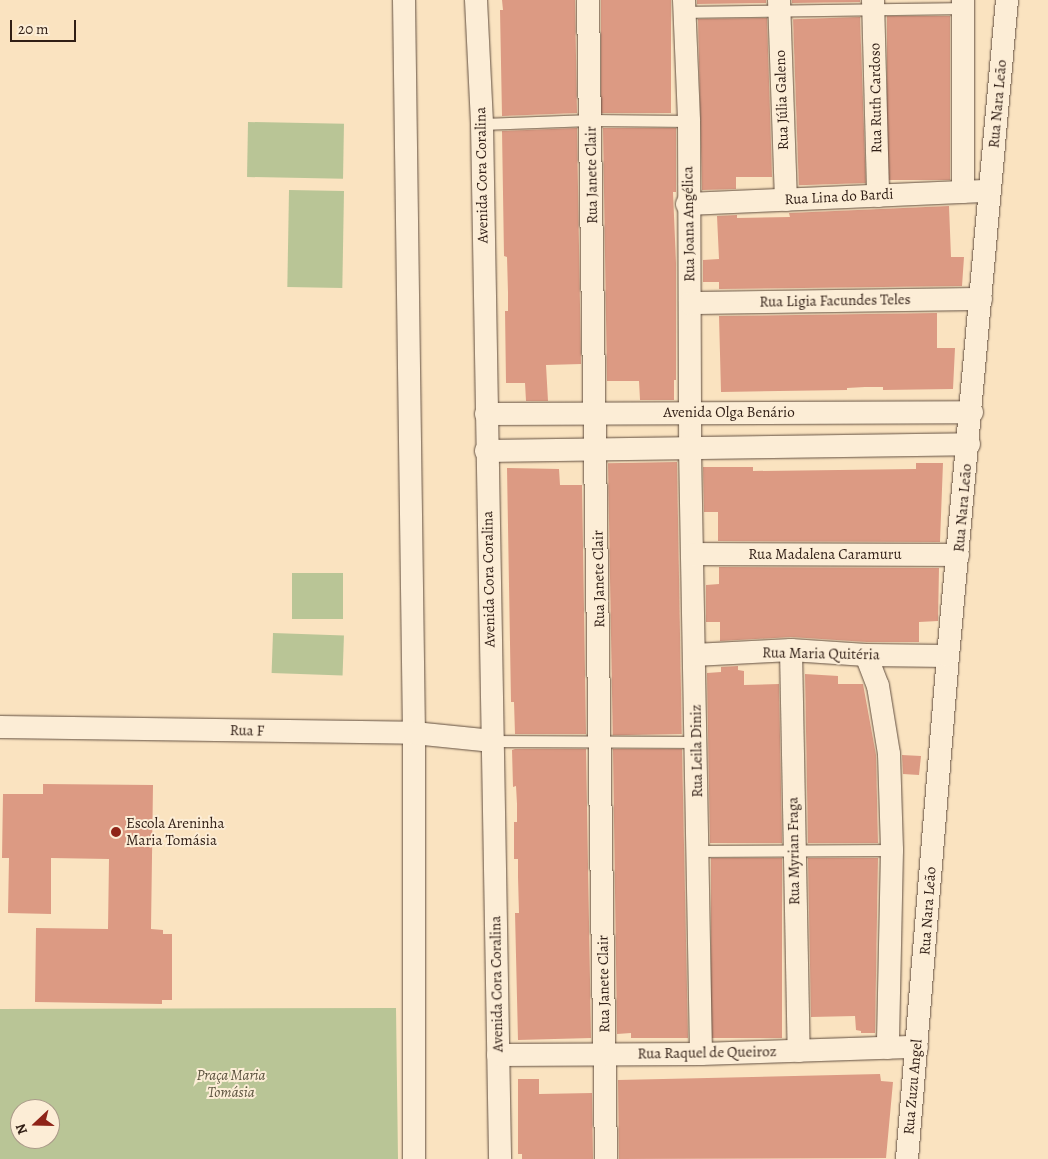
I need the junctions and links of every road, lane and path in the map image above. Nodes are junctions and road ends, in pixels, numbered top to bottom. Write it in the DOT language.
graph roads {
  1 [pos="404,0"];
  2 [pos="476,0"];
  3 [pos="588,0"];
  4 [pos="1007,0"];
  5 [pos="779,4"];
  6 [pos="873,4"];
  7 [pos="963,4"];
  8 [pos="684,6"];
  9 [pos="591,120"];
  10 [pos="689,122"];
  11 [pos="482,124"];
  12 [pos="990,190"];
  13 [pos="963,192"];
  14 [pos="878,196"];
  15 [pos="786,200"];
  16 [pos="687,204"];
  17 [pos="981,299"];
  18 [pos="690,303"];
  19 [pos="972,412"];
  20 [pos="691,413"];
  21 [pos="486,414"];
  22 [pos="596,414"];
  23 [pos="969,444"];
  24 [pos="690,448"];
  25 [pos="596,449"];
  26 [pos="486,451"];
  27 [pos="692,554"];
  28 [pos="958,556"];
  29 [pos="791,650"];
  30 [pos="694,655"];
  31 [pos="866,655"];
  32 [pos="948,656"];
  33 [pos="0,727"];
  34 [pos="414,733"];
  35 [pos="493,741"];
  36 [pos="601,741"];
  37 [pos="697,742"];
  38 [pos="892,850"];
  39 [pos="698,851"];
  40 [pos="794,851"];
  41 [pos="920,1015"];
  42 [pos="917,1047"];
  43 [pos="888,1048"];
  44 [pos="799,1051"];
  45 [pos="702,1054"];
  46 [pos="498,1055"];
  47 [pos="605,1056"];
  48 [pos="414,1159"];
  49 [pos="500,1159"];
  50 [pos="606,1159"];
  51 [pos="907,1159"];
  1 -- 34 [label="street"];
  2 -- 11 [label="street, Avenida Cora Coralina"];
  3 -- 9 [label="street, Rua Janete Clair"];
  4 -- 12 [label="street, Rua Nara Leão"];
  5 -- 6 [label="lane"];
  5 -- 8 [label="lane"];
  5 -- 15 [label="street, Rua Júlia Galeno"];
  6 -- 7 [label="lane"];
  6 -- 14 [label="street, Rua Ruth Cardoso"];
  7 -- 13 [label="street, Rua Nara Leão"];
  8 -- 10 [label="street, Rua Joana Angélica"];
  9 -- 10 [label="lane"];
  9 -- 11 [label="lane"];
  9 -- 22 [label="street, Rua Janete Clair"];
  10 -- 16 [label="street, Rua Joana Angélica"];
  11 -- 21 [label="street, Avenida Cora Coralina"];
  12 -- 13 [label="street, Rua Lina do Bardi"];
  12 -- 17 [label="street, Rua Nara Leão"];
  13 -- 14 [label="street, Rua Lina do Bardi"];
  14 -- 15 [label="street, Rua Lina do Bardi"];
  15 -- 16 [label="street, Rua Lina do Bardi"];
  16 -- 18 [label="street, Rua Joana Angélica"];
  17 -- 18 [label="street, Rua Ligia Facundes Teles"];
  17 -- 19 [label="street, Rua Nara Leão"];
  18 -- 20 [label="street, Rua Joana Angélica"];
  19 -- 20 [label="street, Avenida Olga Benário"];
  19 -- 23 [label="street, Rua Nara Leão"];
  20 -- 22 [label="street, Avenida Olga Benário"];
  20 -- 24 [label="street, Rua Joana Angélica"];
  21 -- 22 [label="street, Avenida Olga Benário"];
  21 -- 26 [label="street, Avenida Cora Coralina"];
  22 -- 25 [label="street, Rua Janete Clair"];
  23 -- 24 [label="street"];
  23 -- 28 [label="street, Rua Nara Leão"];
  24 -- 25 [label="street"];
  24 -- 27 [label="street, Rua Leila Diniz"];
  25 -- 26 [label="street"];
  25 -- 36 [label="street, Rua Janete Clair"];
  26 -- 35 [label="street, Avenida Cora Coralina"];
  27 -- 28 [label="street, Rua Madalena Caramuru"];
  27 -- 30 [label="street, Rua Leila Diniz"];
  28 -- 32 [label="street, Rua Nara Leão"];
  29 -- 30 [label="street, Rua Maria Quitéria"];
  29 -- 31 [label="street, Rua Maria Quitéria"];
  29 -- 40 [label="street, Rua Myrian Fraga"];
  30 -- 37 [label="street, Rua Leila Diniz"];
  31 -- 32 [label="street, Rua Maria Quitéria"];
  31 -- 38 [label="street"];
  32 -- 41 [label="street, Rua Nara Leão"];
  33 -- 34 [label="street, Rua F"];
  34 -- 35 [label="street, Rua F"];
  34 -- 48 [label="street"];
  35 -- 36 [label="lane"];
  35 -- 46 [label="street, Avenida Cora Coralina"];
  36 -- 37 [label="lane"];
  36 -- 47 [label="street, Rua Janete Clair"];
  37 -- 39 [label="street, Rua Leila Diniz"];
  38 -- 40 [label="lane"];
  38 -- 43 [label="street"];
  39 -- 40 [label="lane"];
  39 -- 45 [label="street, Rua Leila Diniz"];
  40 -- 44 [label="street, Rua Myrian Fraga"];
  41 -- 42 [label="street, Rua Zuzu Angel"];
  42 -- 43 [label="street, Rua Raquel de Queiroz"];
  42 -- 51 [label="street, Rua Zuzu Angel"];
  43 -- 44 [label="street, Rua Raquel de Queiroz"];
  44 -- 45 [label="street, Rua Raquel de Queiroz"];
  45 -- 47 [label="street, Rua Raquel de Queiroz"];
  46 -- 47 [label="street, Rua Raquel de Queiroz"];
  46 -- 49 [label="street, Avenida Cora Coralina"];
  47 -- 50 [label="street, Rua Janete Clair"];
}
